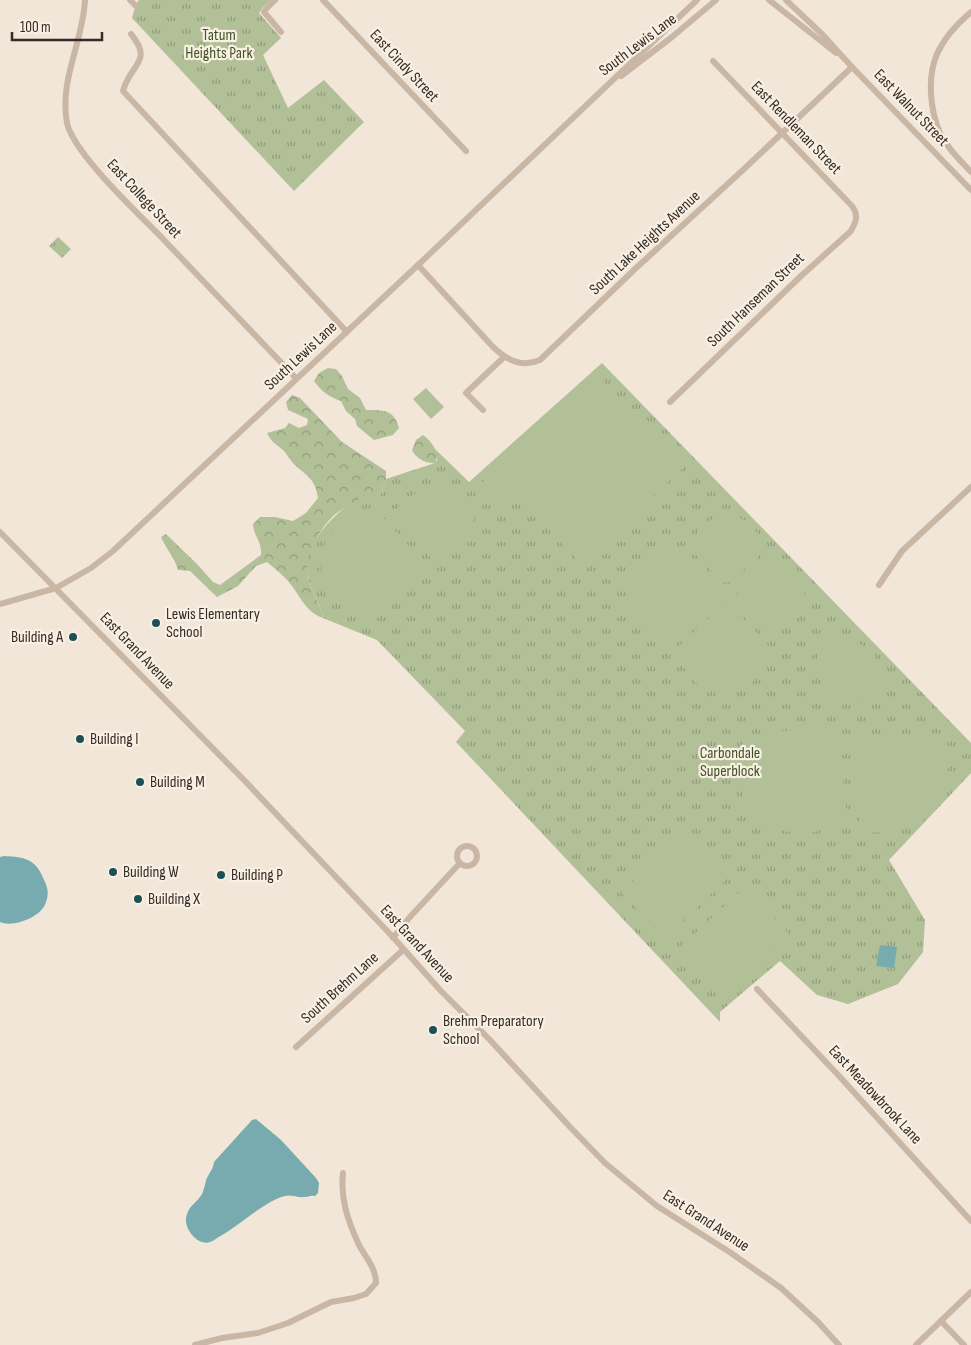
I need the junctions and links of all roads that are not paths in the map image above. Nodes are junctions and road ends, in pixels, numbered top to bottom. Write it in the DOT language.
graph roads {
  1 [pos="85,0"];
  2 [pos="130,0"];
  3 [pos="275,0"];
  4 [pos="323,0"];
  5 [pos="697,0"];
  6 [pos="716,0"];
  7 [pos="769,0"];
  8 [pos="786,0"];
  9 [pos="137,7"];
  10 [pos="971,12"];
  11 [pos="281,32"];
  12 [pos="131,34"];
  13 [pos="712,61"];
  14 [pos="852,67"];
  15 [pos="598,93"];
  16 [pos="782,134"];
  17 [pos="466,151"];
  18 [pos="971,172"];
  19 [pos="971,190"];
  20 [pos="856,216"];
  21 [pos="418,265"];
  22 [pos="347,332"];
  23 [pos="504,357"];
  24 [pos="296,378"];
  25 [pos="670,402"];
  26 [pos="483,410"];
  27 [pos="971,487"];
  28 [pos="0,532"];
  29 [pos="879,585"];
  30 [pos="56,588"];
  31 [pos="0,604"];
  32 [pos="460,863"];
  33 [pos="394,938"];
  34 [pos="403,950"];
  35 [pos="757,989"];
  36 [pos="296,1047"];
  37 [pos="343,1173"];
  38 [pos="971,1221"];
  39 [pos="971,1292"];
  40 [pos="941,1321"];
  41 [pos="195,1345"];
  42 [pos="839,1345"];
  43 [pos="916,1345"];
  44 [pos="964,1345"];
  1 -- 24 [label="street, East College Street"];
  2 -- 9 [label="street"];
  3 -- 11 [label="street"];
  4 -- 17 [label="street, East Cindy Street"];
  5 -- 15 [label="street, South Lewis Lane"];
  6 -- 15 [label="street, South Lewis Lane"];
  7 -- 14 [label="street, East Walnut Street"];
  8 -- 14 [label="street, East Walnut Street"];
  10 -- 18 [label="street"];
  12 -- 22 [label="street"];
  13 -- 16 [label="street, East Rendleman Street"];
  14 -- 16 [label="street, South Lake Heights Avenue"];
  14 -- 19 [label="street, East Walnut Street"];
  15 -- 21 [label="street, South Lewis Lane"];
  16 -- 20 [label="street, East Rendleman Street"];
  16 -- 23 [label="street, South Lake Heights Avenue"];
  20 -- 25 [label="street, South Hanseman Street"];
  21 -- 22 [label="street, South Lewis Lane"];
  21 -- 23 [label="street"];
  22 -- 24 [label="street, South Lewis Lane"];
  23 -- 26 [label="street"];
  24 -- 30 [label="street, South Lewis Lane"];
  27 -- 29 [label="street"];
  28 -- 30 [label="street, East Grand Avenue"];
  30 -- 31 [label="street, South Lewis Lane"];
  30 -- 33 [label="street, East Grand Avenue"];
  32 -- 33 [label="street"];
  33 -- 34 [label="street, East Grand Avenue"];
  34 -- 36 [label="street, South Brehm Lane"];
  34 -- 42 [label="street, East Grand Avenue"];
  35 -- 38 [label="street, East Meadowbrook Lane"];
  37 -- 41 [label="street"];
  39 -- 40 [label="street"];
  40 -- 43 [label="street"];
  40 -- 44 [label="street"];
}
